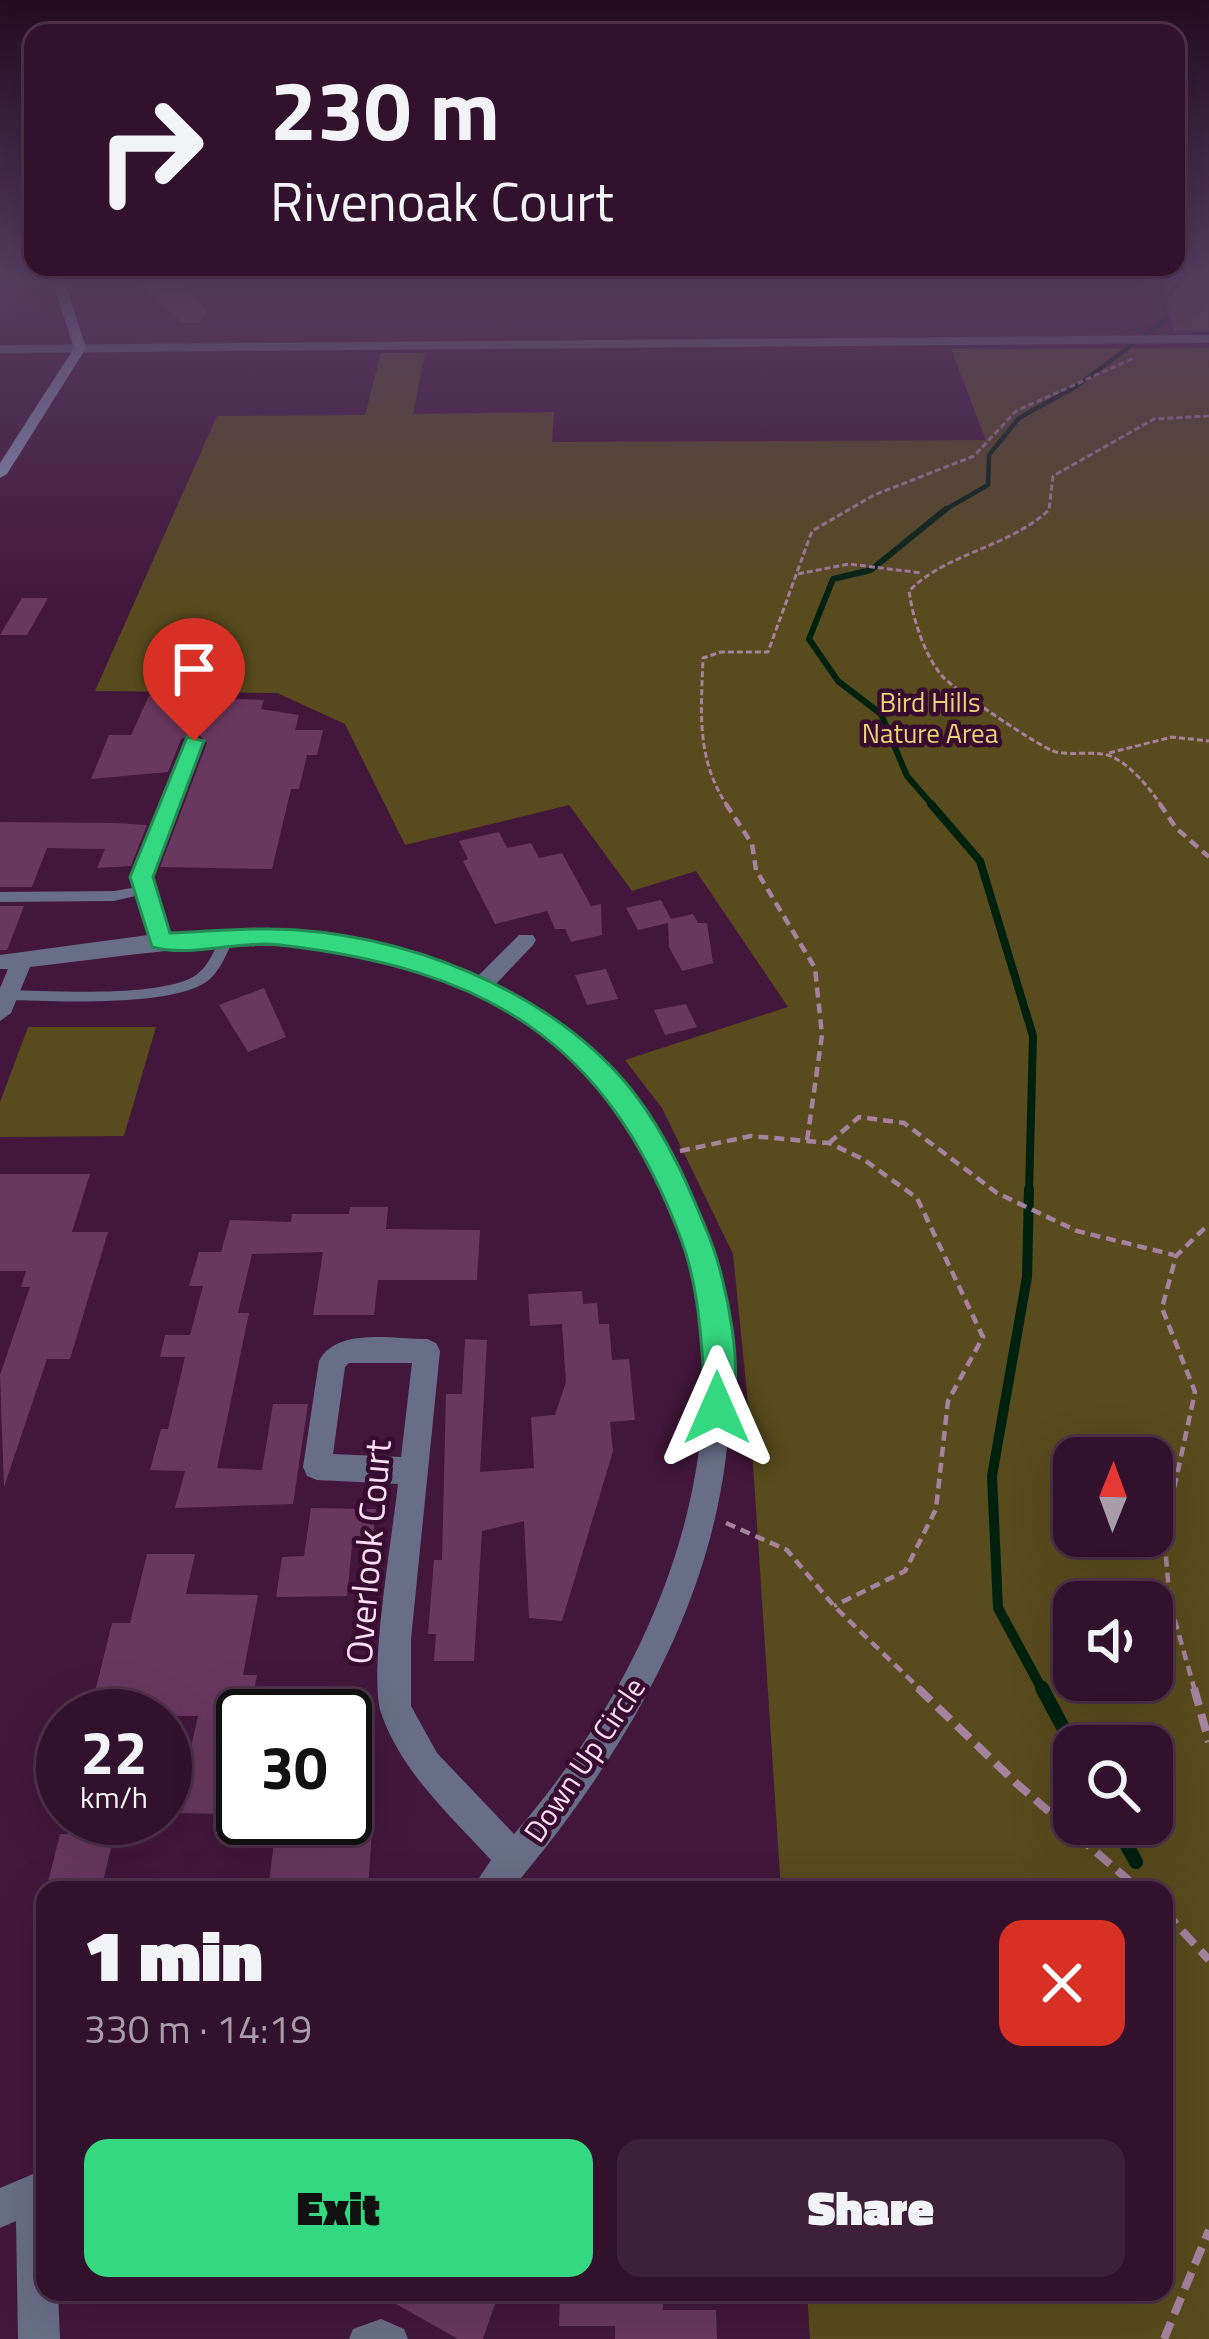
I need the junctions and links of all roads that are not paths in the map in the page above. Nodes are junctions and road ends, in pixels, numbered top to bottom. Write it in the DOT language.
graph roads {
  1 [pos="52,392"];
  2 [pos="0,474"];
  3 [pos="194,741"];
  4 [pos="143,890"];
  5 [pos="0,897"];
  6 [pos="227,939"];
  7 [pos="526,940"];
  8 [pos="160,941"];
  9 [pos="11,961"];
  10 [pos="482,985"];
  11 [pos="4,1004"];
  12 [pos="414,1471"];
  13 [pos="516,1861"];
  14 [pos="497,1881"];
  15 [pos="27,2196"];
  16 [pos="39,2339"];
  17 [pos="363,2339"];
  18 [pos="394,2339"];
  1 -- 2 [label="street"];
  3 -- 4 [label="street"];
  4 -- 5 [label="lane"];
  4 -- 8 [label="street"];
  6 -- 8 [label="street, Down Up Circle"];
  6 -- 10 [label="street, Down Up Circle"];
  6 -- 11 [label="lane"];
  7 -- 10 [label="street"];
  8 -- 9 [label="street, Down Up Circle"];
  9 -- 11 [label="street"];
  10 -- 13 [label="street, Down Up Circle"];
  12 -- 12 [label="street, Overlook Court"];
  12 -- 13 [label="street, Overlook Court"];
  13 -- 14 [label="street, Down Up Circle"];
  15 -- 16 [label="street"];
  17 -- 18 [label="lane"];
}
